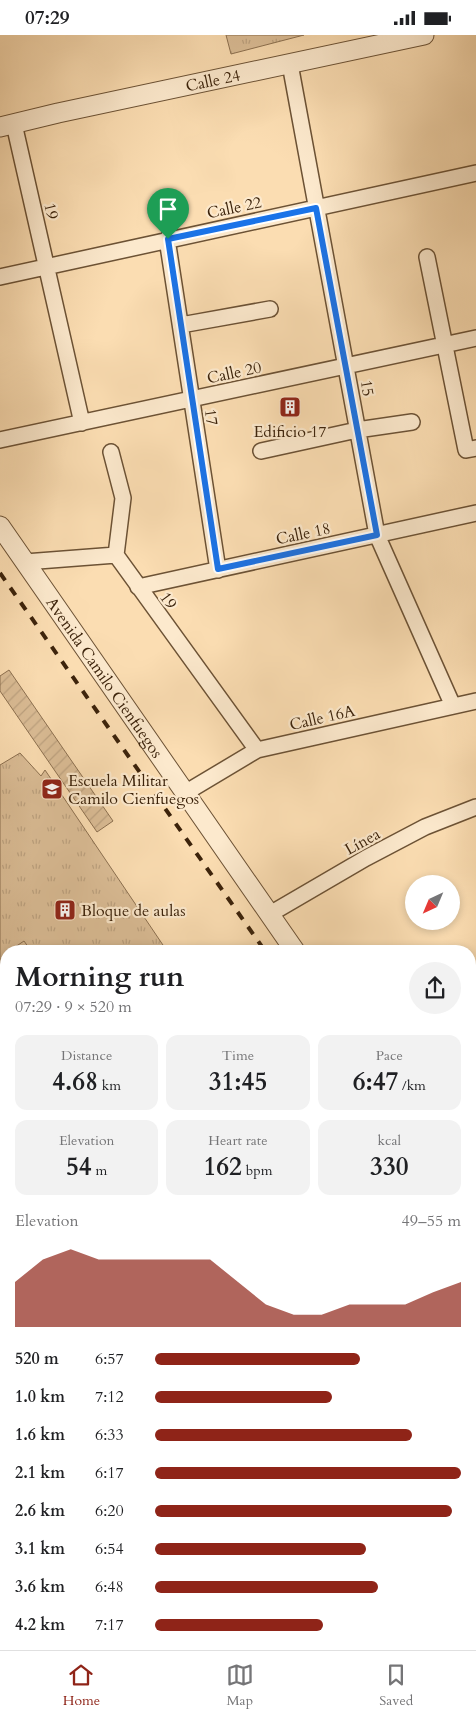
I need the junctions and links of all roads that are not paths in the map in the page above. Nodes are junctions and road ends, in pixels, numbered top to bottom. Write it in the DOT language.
graph roads {
  1 [pos="424,35"];
  2 [pos="290,64"];
  3 [pos="7,125"];
  4 [pos="476,173"];
  5 [pos="316,208"];
  6 [pos="168,239"];
  7 [pos="427,257"];
  8 [pos="46,266"];
  9 [pos="0,277"];
  10 [pos="270,309"];
  11 [pos="181,325"];
  12 [pos="476,338"];
  13 [pos="445,345"];
  14 [pos="346,366"];
  15 [pos="192,399"];
  16 [pos="412,422"];
  17 [pos="82,423"];
  18 [pos="358,431"];
  19 [pos="0,440"];
  20 [pos="476,448"];
  21 [pos="261,451"];
  22 [pos="111,452"];
  23 [pos="476,513"];
  24 [pos="0,526"];
  25 [pos="377,535"];
  26 [pos="116,555"];
  27 [pos="24,562"];
  28 [pos="218,569"];
  29 [pos="138,587"];
  30 [pos="476,701"];
  31 [pos="453,706"];
  32 [pos="256,750"];
  33 [pos="185,793"];
  34 [pos="476,807"];
  35 [pos="270,915"];
  36 [pos="291,945"];
  1 -- 2 [label="street, Calle 24"];
  2 -- 3 [label="street, Calle 24"];
  2 -- 5 [label="street, 15"];
  3 -- 8 [label="street, 19"];
  4 -- 5 [label="street, Calle 22"];
  5 -- 6 [label="street, Calle 22"];
  5 -- 14 [label="street, 15"];
  6 -- 8 [label="street, Calle 22"];
  6 -- 11 [label="street, 17"];
  7 -- 13 [label="street"];
  8 -- 9 [label="street, Calle 22"];
  8 -- 17 [label="street, 19"];
  10 -- 11 [label="street"];
  11 -- 15 [label="street, 17"];
  12 -- 13 [label="street, Calle 20"];
  13 -- 14 [label="street, Calle 20"];
  13 -- 20 [label="street"];
  14 -- 15 [label="street, Calle 20"];
  14 -- 18 [label="street, 15"];
  15 -- 17 [label="street, Calle 20"];
  15 -- 28 [label="street, 17"];
  16 -- 18 [label="street"];
  17 -- 19 [label="street, Calle 20"];
  18 -- 21 [label="street"];
  18 -- 25 [label="street, 15"];
  22 -- 26 [label="street"];
  23 -- 25 [label="street, Calle 18"];
  24 -- 27 [label="street, Avenida Camilo Cienfuegos"];
  25 -- 28 [label="street, Calle 18"];
  25 -- 31 [label="street, 15"];
  26 -- 27 [label="street"];
  26 -- 29 [label="street, 19"];
  27 -- 33 [label="street, Avenida Camilo Cienfuegos"];
  28 -- 29 [label="street, Calle 18"];
  29 -- 32 [label="street, 19"];
  30 -- 31 [label="street, Calle 16A"];
  31 -- 32 [label="street, Calle 16A"];
  32 -- 33 [label="street, Calle 16A"];
  33 -- 35 [label="street, Avenida Camilo Cienfuegos"];
  34 -- 35 [label="street, Línea"];
  35 -- 36 [label="street, Avenida Camilo Cienfuegos"];
}
